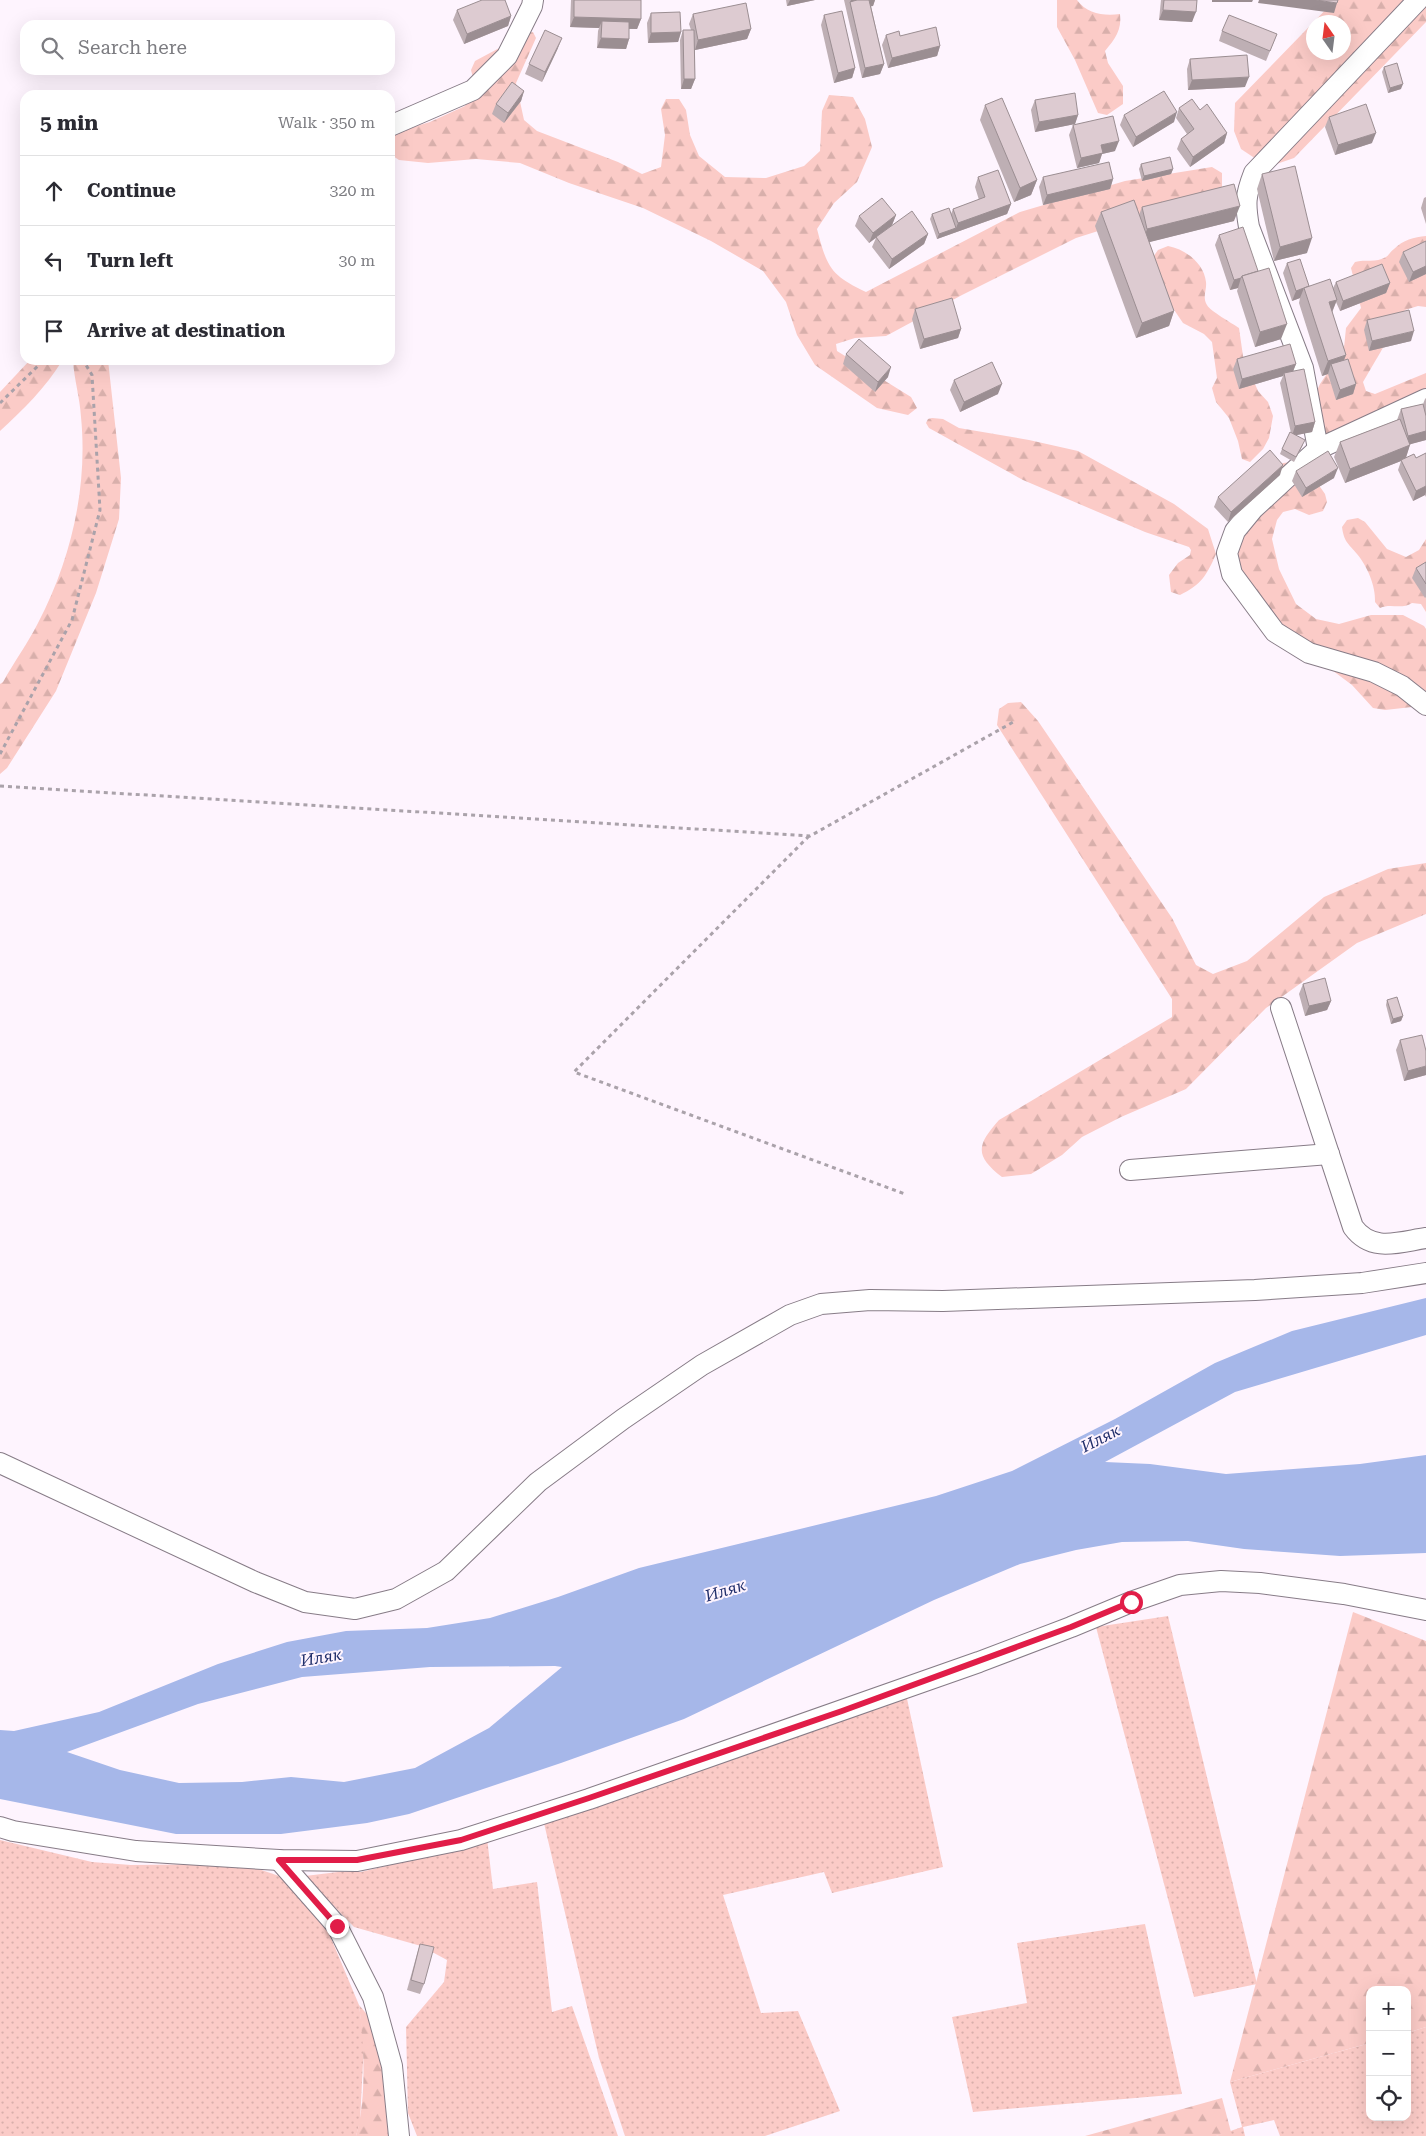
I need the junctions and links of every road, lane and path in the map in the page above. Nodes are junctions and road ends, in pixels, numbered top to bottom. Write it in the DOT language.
graph roads {
  1 [pos="533,0"];
  2 [pos="1418,0"];
  3 [pos="395,124"];
  4 [pos="39,365"];
  5 [pos="86,365"];
  6 [pos="1426,399"];
  7 [pos="0,403"];
  8 [pos="1318,449"];
  9 [pos="1426,705"];
  10 [pos="1015,721"];
  11 [pos="0,754"];
  12 [pos="0,786"];
  13 [pos="810,836"];
  14 [pos="1281,1008"];
  15 [pos="1329,1154"];
  16 [pos="1130,1170"];
  17 [pos="905,1194"];
  18 [pos="1426,1238"];
  19 [pos="1426,1273"];
  20 [pos="0,1463"];
  21 [pos="1426,1610"];
  22 [pos="0,1827"];
  23 [pos="279,1860"];
  24 [pos="399,2136"];
  1 -- 3 [label="street"];
  2 -- 8 [label="street"];
  4 -- 7 [label="path"];
  5 -- 11 [label="path"];
  6 -- 8 [label="street"];
  8 -- 9 [label="street"];
  10 -- 13 [label="path"];
  12 -- 13 [label="path"];
  13 -- 17 [label="path"];
  14 -- 15 [label="street"];
  15 -- 16 [label="street"];
  15 -- 18 [label="street"];
  19 -- 20 [label="street"];
  21 -- 23 [label="street"];
  22 -- 23 [label="street"];
  23 -- 24 [label="street"];
}
